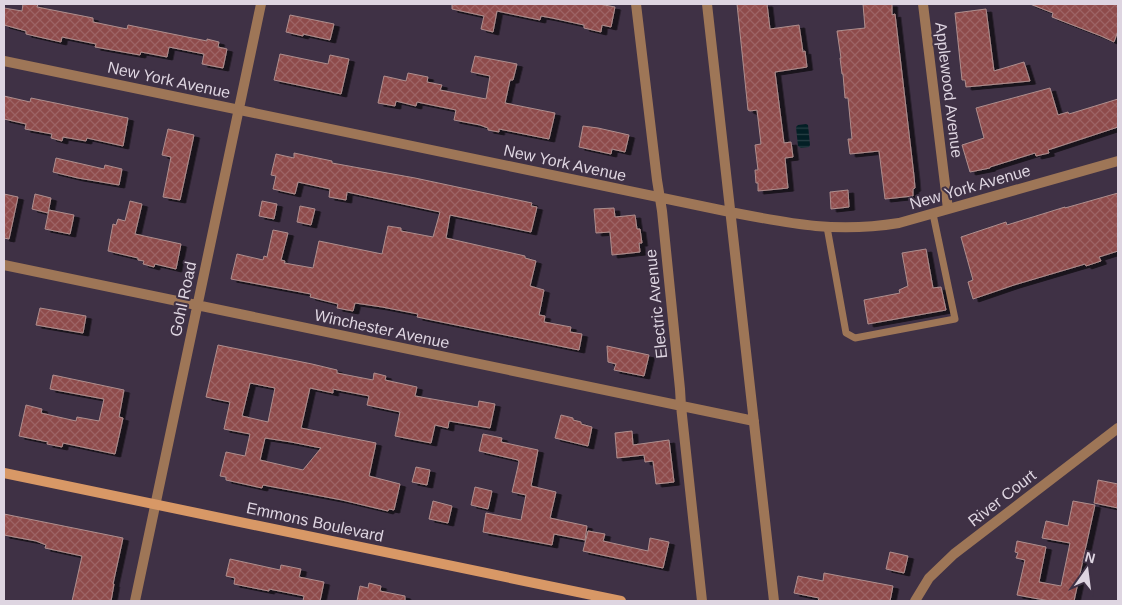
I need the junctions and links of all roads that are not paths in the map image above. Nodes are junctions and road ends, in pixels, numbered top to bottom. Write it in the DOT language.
graph roads {
  1 [pos="261,4"];
  2 [pos="636,4"];
  3 [pos="707,4"];
  4 [pos="923,4"];
  5 [pos="4,60"];
  6 [pos="238,110"];
  7 [pos="1118,161"];
  8 [pos="660,198"];
  9 [pos="948,209"];
  10 [pos="730,212"];
  11 [pos="933,214"];
  12 [pos="827,227"];
  13 [pos="4,265"];
  14 [pos="197,306"];
  15 [pos="681,406"];
  16 [pos="754,421"];
  17 [pos="1118,428"];
  18 [pos="4,473"];
  19 [pos="155,505"];
  20 [pos="135,601"];
  21 [pos="621,601"];
  22 [pos="702,601"];
  23 [pos="774,601"];
  24 [pos="915,601"];
  1 -- 6 [label="street, Gohl Road"];
  2 -- 8 [label="street, Electric Avenue"];
  3 -- 10 [label="street"];
  4 -- 9 [label="street, Applewood Avenue"];
  5 -- 6 [label="street, New York Avenue"];
  6 -- 8 [label="street, New York Avenue"];
  6 -- 14 [label="street, Gohl Road"];
  7 -- 9 [label="street, New York Avenue"];
  8 -- 10 [label="street, New York Avenue"];
  8 -- 15 [label="street, Electric Avenue"];
  9 -- 11 [label="street, New York Avenue"];
  10 -- 12 [label="street, New York Avenue"];
  10 -- 16 [label="street"];
  11 -- 12 [label="street, New York Avenue"];
  11 -- 12 [label="lane"];
  13 -- 14 [label="street, Winchester Avenue"];
  14 -- 15 [label="street, Winchester Avenue"];
  14 -- 19 [label="street, Gohl Road"];
  15 -- 16 [label="street, Winchester Avenue"];
  15 -- 22 [label="street, Electric Avenue"];
  16 -- 23 [label="street"];
  17 -- 24 [label="street, River Court"];
  18 -- 19 [label="street, Emmons Boulevard"];
  19 -- 20 [label="street, Gohl Road"];
  19 -- 21 [label="street, Emmons Boulevard"];
}
